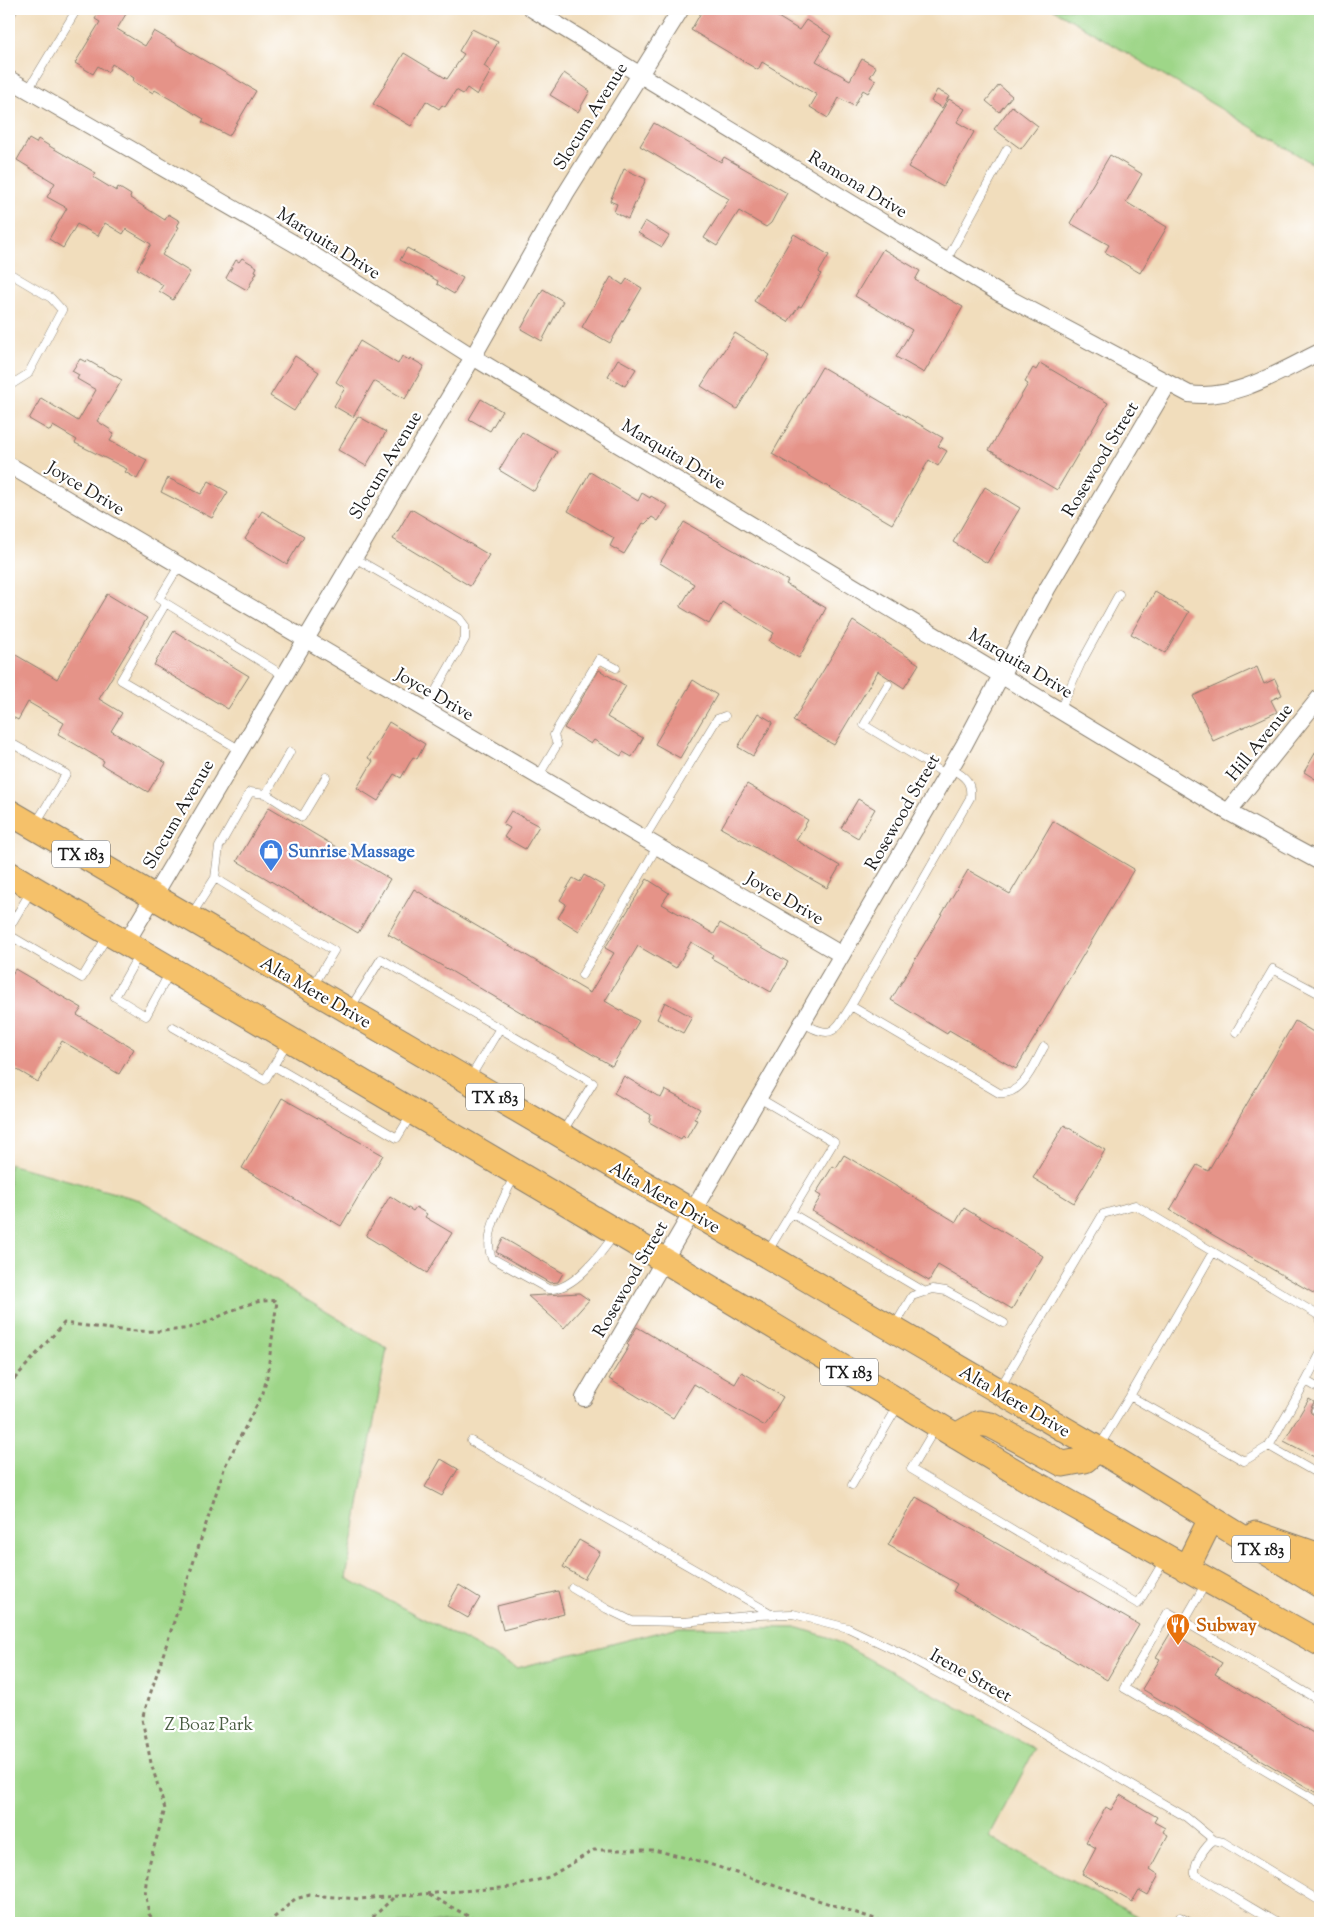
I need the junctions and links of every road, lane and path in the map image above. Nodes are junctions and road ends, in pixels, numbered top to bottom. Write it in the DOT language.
graph roads {
  1 [pos="14,9"];
  2 [pos="78,9"];
  3 [pos="532,9"];
  4 [pos="681,9"];
  5 [pos="9,18"];
  6 [pos="639,74"];
  7 [pos="9,78"];
  8 [pos="28,90"];
  9 [pos="1007,149"];
  10 [pos="946,261"];
  11 [pos="9,273"];
  12 [pos="1320,352"];
  13 [pos="473,357"];
  14 [pos="1168,384"];
  15 [pos="9,386"];
  16 [pos="9,465"];
  17 [pos="353,557"];
  18 [pos="178,566"];
  19 [pos="1119,594"];
  20 [pos="166,603"];
  21 [pos="304,640"];
  22 [pos="616,668"];
  23 [pos="283,675"];
  24 [pos="1002,675"];
  25 [pos="888,684"];
  26 [pos="1320,697"];
  27 [pos="424,710"];
  28 [pos="1060,710"];
  29 [pos="726,716"];
  30 [pos="9,742"];
  31 [pos="240,749"];
  32 [pos="290,752"];
  33 [pos="949,772"];
  34 [pos="326,777"];
  35 [pos="538,777"];
  36 [pos="266,794"];
  37 [pos="9,812"];
  38 [pos="1228,812"];
  39 [pos="34,827"];
  40 [pos="651,843"];
  41 [pos="1320,862"];
  42 [pos="215,878"];
  43 [pos="16,882"];
  44 [pos="153,896"];
  45 [pos="190,918"];
  46 [pos="9,928"];
  47 [pos="9,934"];
  48 [pos="125,943"];
  49 [pos="842,955"];
  50 [pos="171,970"];
  51 [pos="582,975"];
  52 [pos="311,989"];
  53 [pos="1320,994"];
  54 [pos="851,1006"];
  55 [pos="348,1011"];
  56 [pos="803,1023"];
  57 [pos="173,1027"];
  58 [pos="500,1028"];
  59 [pos="1236,1032"];
  60 [pos="289,1040"];
  61 [pos="1044,1047"];
  62 [pos="274,1066"];
  63 [pos="468,1081"];
  64 [pos="759,1098"];
  65 [pos="412,1112"];
  66 [pos="560,1135"];
  67 [pos="516,1173"];
  68 [pos="692,1213"];
  69 [pos="791,1213"];
  70 [pos="616,1232"];
  71 [pos="1213,1252"];
  72 [pos="766,1255"];
  73 [pos="664,1260"];
  74 [pos="925,1292"];
  75 [pos="1320,1321"];
  76 [pos="1004,1323"];
  77 [pos="893,1329"];
  78 [pos="1320,1354"];
  79 [pos="1306,1381"];
  80 [pos="9,1385"];
  81 [pos="1320,1389"];
  82 [pos="998,1392"];
  83 [pos="1130,1396"];
  84 [pos="584,1398"];
  85 [pos="900,1402"];
  86 [pos="947,1430"];
  87 [pos="471,1441"];
  88 [pos="1269,1446"];
  89 [pos="1098,1449"];
  90 [pos="1293,1449"];
  91 [pos="1288,1457"];
  92 [pos="1309,1458"];
  93 [pos="1305,1466"];
  94 [pos="1320,1475"];
  95 [pos="852,1485"];
  96 [pos="1211,1519"];
  97 [pos="1320,1556"];
  98 [pos="1176,1563"];
  99 [pos="1207,1581"];
  100 [pos="1320,1585"];
  101 [pos="572,1588"];
  102 [pos="773,1615"];
  103 [pos="1184,1621"];
  104 [pos="1320,1643"];
  105 [pos="1320,1701"];
  106 [pos="1320,1803"];
  107 [pos="1214,1840"];
  108 [pos="429,1894"];
  109 [pos="395,1897"];
  110 [pos="1320,1901"];
  111 [pos="1180,1917"];
  112 [pos="156,1923"];
  113 [pos="268,1923"];
  114 [pos="367,1923"];
  115 [pos="481,1923"];
  116 [pos="887,1923"];
  117 [pos="1192,1923"];
  118 [pos="1277,1923"];
  1 -- 5 [label="lane"];
  2 -- 8 [label="lane"];
  3 -- 6 [label="street, Ramona Drive"];
  4 -- 6 [label="street, Slocum Avenue"];
  6 -- 10 [label="street, Ramona Drive"];
  6 -- 13 [label="street, Slocum Avenue"];
  7 -- 8 [label="street, Marquita Drive"];
  8 -- 13 [label="street, Marquita Drive"];
  9 -- 10 [label="lane"];
  10 -- 14 [label="street, Ramona Drive"];
  11 -- 15 [label="lane"];
  12 -- 14 [label="street"];
  13 -- 17 [label="street, Slocum Avenue"];
  13 -- 24 [label="street, Marquita Drive"];
  14 -- 24 [label="street, Rosewood Street"];
  16 -- 18 [label="street, Joyce Drive"];
  17 -- 21 [label="street, Slocum Avenue"];
  17 -- 27 [label="lane"];
  18 -- 20 [label="lane"];
  18 -- 21 [label="street, Joyce Drive"];
  19 -- 28 [label="lane"];
  20 -- 23 [label="lane"];
  20 -- 31 [label="lane"];
  21 -- 23 [label="street, Slocum Avenue"];
  21 -- 27 [label="street, Joyce Drive"];
  22 -- 35 [label="lane"];
  23 -- 31 [label="street, Slocum Avenue"];
  24 -- 28 [label="street, Marquita Drive"];
  24 -- 33 [label="street, Rosewood Street"];
  25 -- 33 [label="lane"];
  26 -- 38 [label="street, Hill Avenue"];
  27 -- 35 [label="street, Joyce Drive"];
  28 -- 38 [label="street, Marquita Drive"];
  29 -- 40 [label="lane"];
  30 -- 39 [label="lane"];
  31 -- 44 [label="street, Slocum Avenue"];
  32 -- 36 [label="lane"];
  33 -- 49 [label="street, Rosewood Street"];
  33 -- 54 [label="lane"];
  34 -- 36 [label="lane"];
  35 -- 40 [label="street, Joyce Drive"];
  36 -- 42 [label="lane"];
  37 -- 39 [label="main road, Alta Mere Drive / TX 183"];
  38 -- 41 [label="street, Marquita Drive"];
  39 -- 44 [label="main road, Alta Mere Drive / TX 183"];
  40 -- 49 [label="street, Joyce Drive"];
  40 -- 51 [label="lane"];
  42 -- 45 [label="lane"];
  42 -- 52 [label="lane"];
  43 -- 46 [label="lane"];
  43 -- 48 [label="main road, TX 183"];
  44 -- 45 [label="main road, Alta Mere Drive / TX 183"];
  44 -- 48 [label="street, Slocum Avenue"];
  45 -- 52 [label="main road, Alta Mere Drive / TX 183"];
  47 -- 48 [label="lane"];
  48 -- 50 [label="main road, TX 183"];
  48 -- 50 [label="lane"];
  49 -- 56 [label="street, Rosewood Street"];
  50 -- 60 [label="main road, TX 183"];
  52 -- 55 [label="main road, Alta Mere Drive / TX 183"];
  53 -- 59 [label="lane"];
  54 -- 56 [label="lane"];
  54 -- 61 [label="lane"];
  55 -- 58 [label="lane"];
  55 -- 63 [label="main road, Alta Mere Drive / TX 183"];
  56 -- 64 [label="street, Rosewood Street"];
  57 -- 62 [label="lane"];
  58 -- 63 [label="lane"];
  58 -- 66 [label="lane"];
  60 -- 62 [label="lane"];
  60 -- 65 [label="main road, TX 183"];
  62 -- 65 [label="lane"];
  63 -- 66 [label="main road, Alta Mere Drive / TX 183"];
  64 -- 68 [label="street, Rosewood Street"];
  64 -- 69 [label="lane"];
  65 -- 67 [label="main road, TX 183"];
  66 -- 68 [label="main road, Alta Mere Drive / TX 183"];
  67 -- 70 [label="main road, TX 183"];
  67 -- 70 [label="lane"];
  68 -- 72 [label="main road, Alta Mere Drive / TX 183"];
  68 -- 73 [label="street, Rosewood Street"];
  69 -- 72 [label="lane"];
  69 -- 74 [label="lane"];
  70 -- 73 [label="main road, TX 183"];
  71 -- 75 [label="lane"];
  71 -- 82 [label="lane"];
  71 -- 83 [label="lane"];
  72 -- 77 [label="main road, Alta Mere Drive / TX 183"];
  73 -- 84 [label="street, Rosewood Street"];
  73 -- 85 [label="main road, TX 183"];
  74 -- 76 [label="lane"];
  74 -- 77 [label="lane"];
  77 -- 82 [label="main road, Alta Mere Drive / TX 183"];
  78 -- 79 [label="lane"];
  79 -- 81 [label="lane"];
  79 -- 88 [label="lane"];
  80 -- 112 [label="path"];
  82 -- 89 [label="main road, Alta Mere Drive / TX 183"];
  83 -- 88 [label="lane"];
  83 -- 89 [label="lane"];
  85 -- 86 [label="main road, TX 183"];
  85 -- 95 [label="lane"];
  86 -- 89 [label="main road"];
  86 -- 98 [label="main road, TX 183"];
  86 -- 98 [label="lane"];
  87 -- 102 [label="lane"];
  88 -- 91 [label="lane"];
  89 -- 96 [label="main road, Alta Mere Drive / TX 183"];
  90 -- 91 [label="lane"];
  91 -- 93 [label="lane"];
  92 -- 93 [label="lane"];
  93 -- 94 [label="lane"];
  96 -- 97 [label="main road"];
  96 -- 98 [label="main road"];
  96 -- 100 [label="main road, Alta Mere Drive / TX 183"];
  98 -- 99 [label="main road, TX 183"];
  99 -- 103 [label="lane"];
  99 -- 104 [label="main road, TX 183"];
  101 -- 102 [label="lane, Irene Street"];
  102 -- 107 [label="lane, Irene Street"];
  103 -- 105 [label="lane"];
  103 -- 106 [label="lane"];
  107 -- 110 [label="lane, Irene Street"];
  107 -- 118 [label="lane"];
  108 -- 109 [label="path"];
  108 -- 115 [label="path"];
  108 -- 116 [label="path"];
  109 -- 113 [label="path"];
  109 -- 114 [label="path"];
  111 -- 117 [label="lane"];
}
